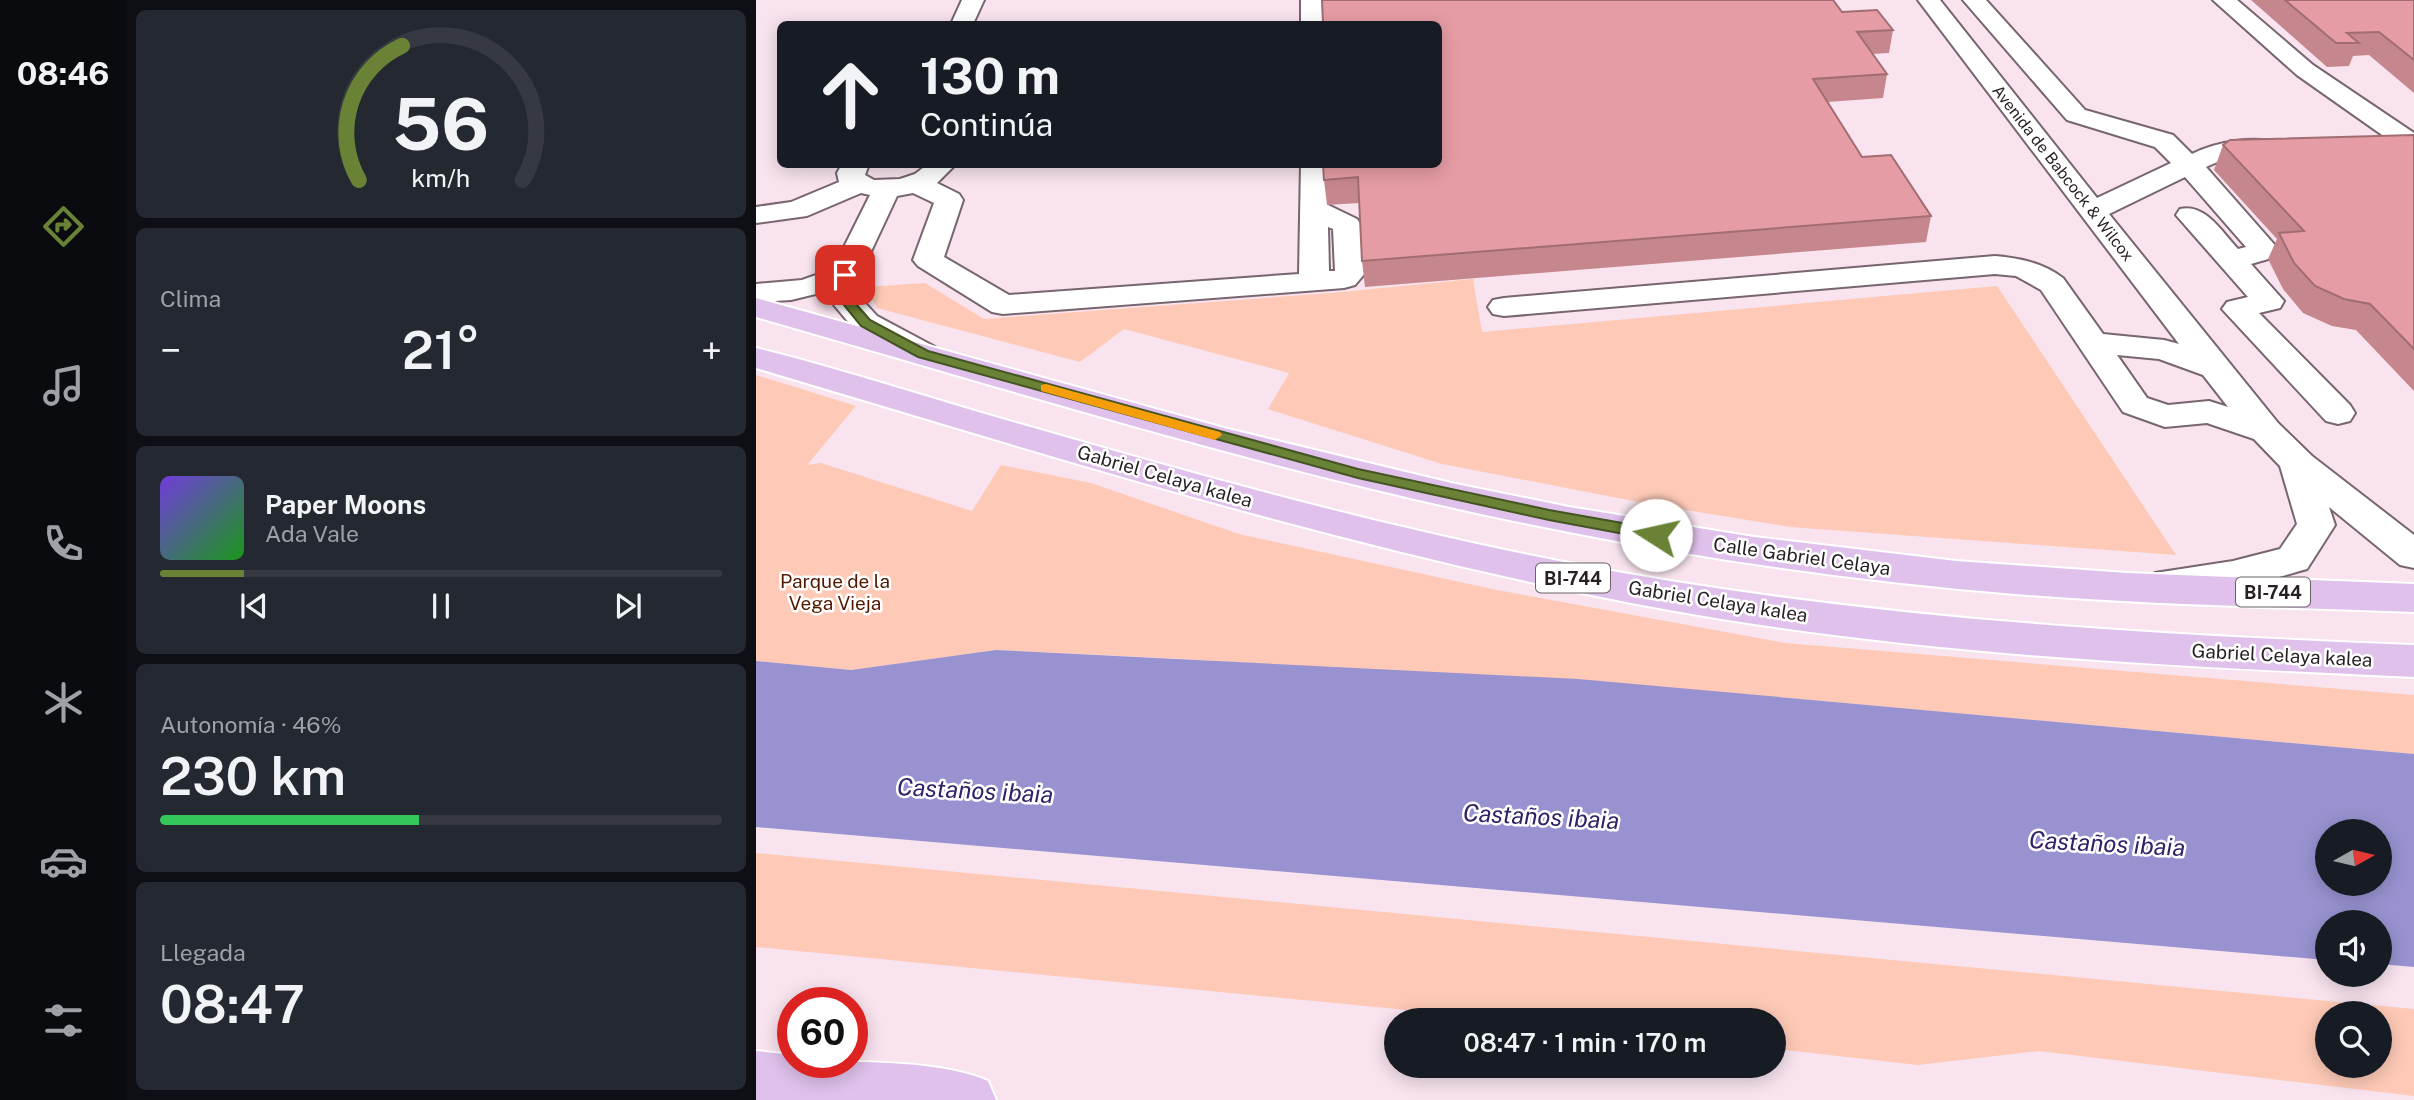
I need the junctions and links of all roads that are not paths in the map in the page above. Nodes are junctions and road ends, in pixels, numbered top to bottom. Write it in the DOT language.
graph roads {
  1 [pos="974,0"];
  2 [pos="1312,0"];
  3 [pos="1929,0"];
  4 [pos="1974,0"];
  5 [pos="2224,0"];
  6 [pos="964,21"];
  7 [pos="1312,21"];
  8 [pos="2413,144"];
  9 [pos="2369,145"];
  10 [pos="2301,148"];
  11 [pos="2189,165"];
  12 [pos="939,168"];
  13 [pos="1314,168"];
  14 [pos="857,174"];
  15 [pos="901,186"];
  16 [pos="2093,211"];
  17 [pos="756,215"];
  18 [pos="2190,215"];
  19 [pos="2231,260"];
  20 [pos="845,275"];
  21 [pos="756,293"];
  22 [pos="756,307"];
  23 [pos="1504,307"];
  24 [pos="2267,340"];
  25 [pos="2092,343"];
  26 [pos="923,354"];
  27 [pos="2206,357"];
  28 [pos="756,358"];
  29 [pos="2338,413"];
  30 [pos="2266,431"];
  31 [pos="2299,464"];
  32 [pos="2414,555"];
  33 [pos="2132,587"];
  34 [pos="2414,597"];
  35 [pos="2414,662"];
  36 [pos="756,1078"];
  37 [pos="968,1100"];
  1 -- 6 [label="street"];
  2 -- 7 [label="street"];
  3 -- 16 [label="street, Avenida de Babcock & Wilcox"];
  4 -- 11 [label="street"];
  5 -- 8 [label="street"];
  8 -- 9 [label="street"];
  10 -- 11 [label="street"];
  11 -- 16 [label="street"];
  11 -- 19 [label="street"];
  12 -- 15 [label="street"];
  13 -- 15 [label="street"];
  14 -- 15 [label="street"];
  14 -- 17 [label="street"];
  15 -- 20 [label="street"];
  16 -- 27 [label="street, Avenida de Babcock & Wilcox"];
  18 -- 19 [label="street"];
  19 -- 24 [label="street"];
  20 -- 21 [label="street"];
  20 -- 26 [label="street"];
  22 -- 26 [label="main road, Calle Gabriel Celaya / BI-744"];
  23 -- 25 [label="street"];
  24 -- 27 [label="street"];
  24 -- 29 [label="street"];
  25 -- 27 [label="street"];
  25 -- 30 [label="street"];
  26 -- 33 [label="main road, Calle Gabriel Celaya / BI-744"];
  27 -- 30 [label="street, Avenida de Babcock & Wilcox"];
  27 -- 31 [label="street"];
  28 -- 35 [label="main road, Gabriel Celaya kalea / BI-744"];
  30 -- 31 [label="street, Avenida de Babcock & Wilcox"];
  31 -- 32 [label="street, Avenida de Babcock & Wilcox"];
  31 -- 33 [label="street"];
  33 -- 34 [label="main road, Calle Gabriel Celaya / BI-744"];
  36 -- 37 [label="main road"];
}
